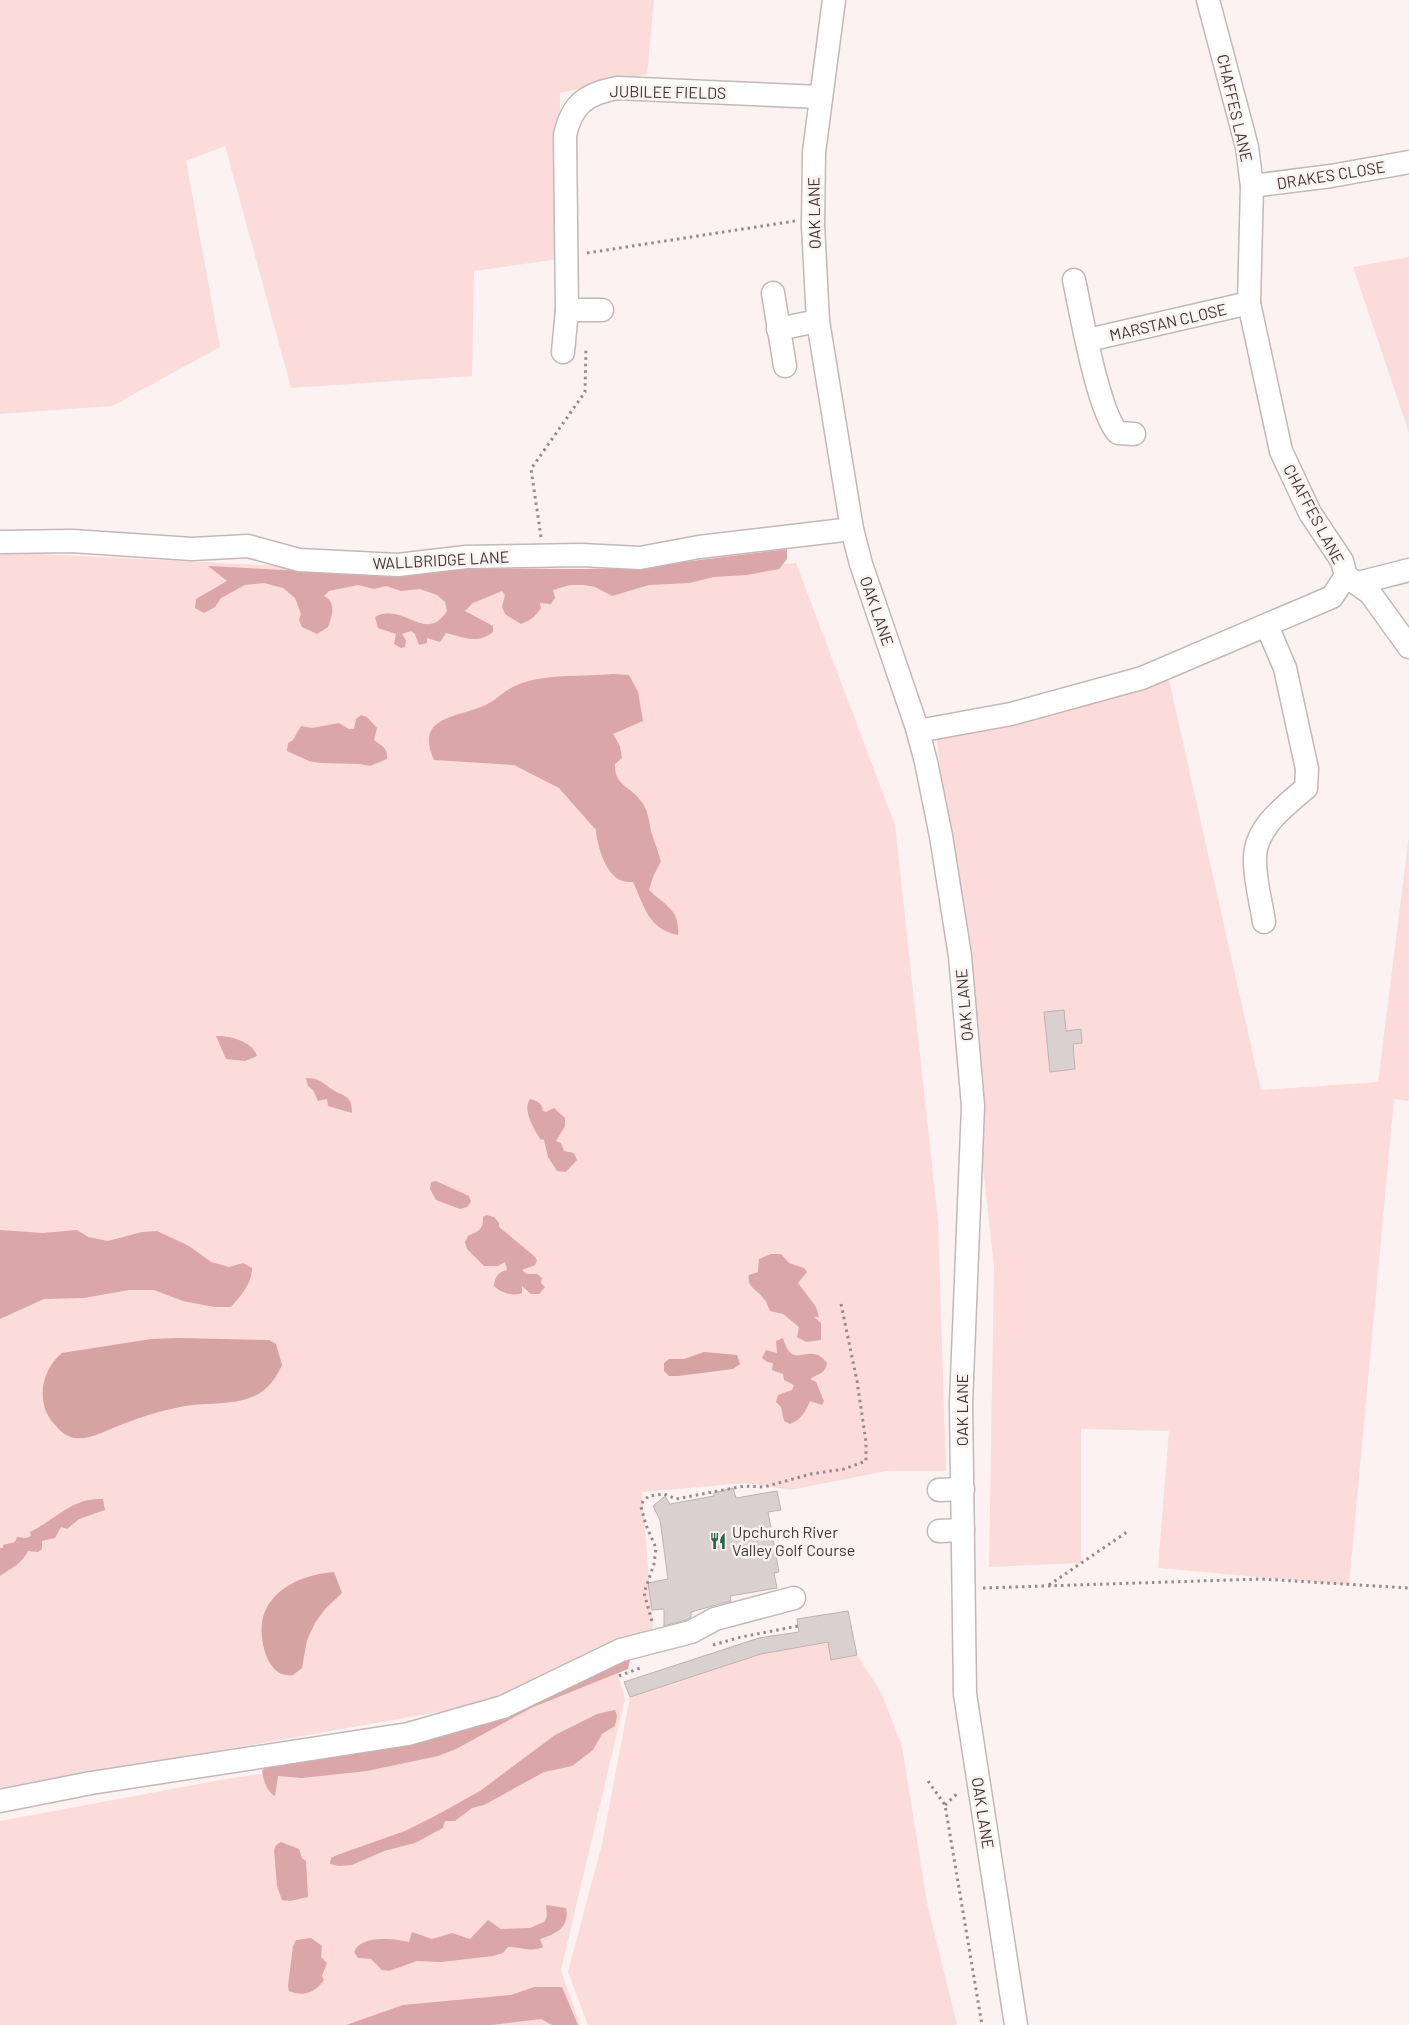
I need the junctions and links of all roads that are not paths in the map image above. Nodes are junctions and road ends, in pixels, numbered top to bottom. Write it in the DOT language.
graph roads {
  1 [pos="834,0"];
  2 [pos="1208,0"];
  3 [pos="821,97"];
  4 [pos="1409,162"];
  5 [pos="1252,186"];
  6 [pos="1074,280"];
  7 [pos="773,293"];
  8 [pos="1249,303"];
  9 [pos="567,310"];
  10 [pos="602,310"];
  11 [pos="818,321"];
  12 [pos="778,329"];
  13 [pos="1088,340"];
  14 [pos="563,352"];
  15 [pos="785,366"];
  16 [pos="1134,434"];
  17 [pos="852,529"];
  18 [pos="0,542"];
  19 [pos="1409,570"];
  20 [pos="1352,580"];
  21 [pos="1267,626"];
  22 [pos="1409,647"];
  23 [pos="918,732"];
  24 [pos="1264,922"];
  25 [pos="963,1489"];
  26 [pos="939,1490"];
  27 [pos="963,1530"];
  28 [pos="939,1531"];
  29 [pos="794,1598"];
  30 [pos="0,1801"];
  31 [pos="1016,2025"];
  1 -- 3 [label="street, OAK LANE"];
  2 -- 5 [label="street, CHAFFES LANE"];
  3 -- 9 [label="street, JUBILEE FIELDS"];
  3 -- 11 [label="street, OAK LANE"];
  4 -- 5 [label="street, DRAKES CLOSE"];
  5 -- 8 [label="street, CHAFFES LANE"];
  6 -- 13 [label="street, MARSTAN CLOSE"];
  7 -- 12 [label="street"];
  8 -- 13 [label="street, MARSTAN CLOSE"];
  8 -- 20 [label="street, CHAFFES LANE"];
  9 -- 10 [label="street"];
  9 -- 14 [label="street, JUBILEE FIELDS"];
  11 -- 12 [label="street"];
  11 -- 17 [label="street, OAK LANE"];
  12 -- 15 [label="street"];
  13 -- 16 [label="street, MARSTAN CLOSE"];
  17 -- 18 [label="street, WALLBRIDGE LANE"];
  17 -- 23 [label="street, OAK LANE"];
  19 -- 20 [label="street"];
  20 -- 21 [label="street, CHAFFES LANE"];
  20 -- 22 [label="street"];
  21 -- 23 [label="street, CHAFFES LANE"];
  21 -- 24 [label="street"];
  23 -- 25 [label="street, OAK LANE"];
  25 -- 26 [label="street"];
  25 -- 27 [label="street, OAK LANE"];
  27 -- 28 [label="street"];
  27 -- 31 [label="street, OAK LANE"];
  29 -- 30 [label="street"];
}
